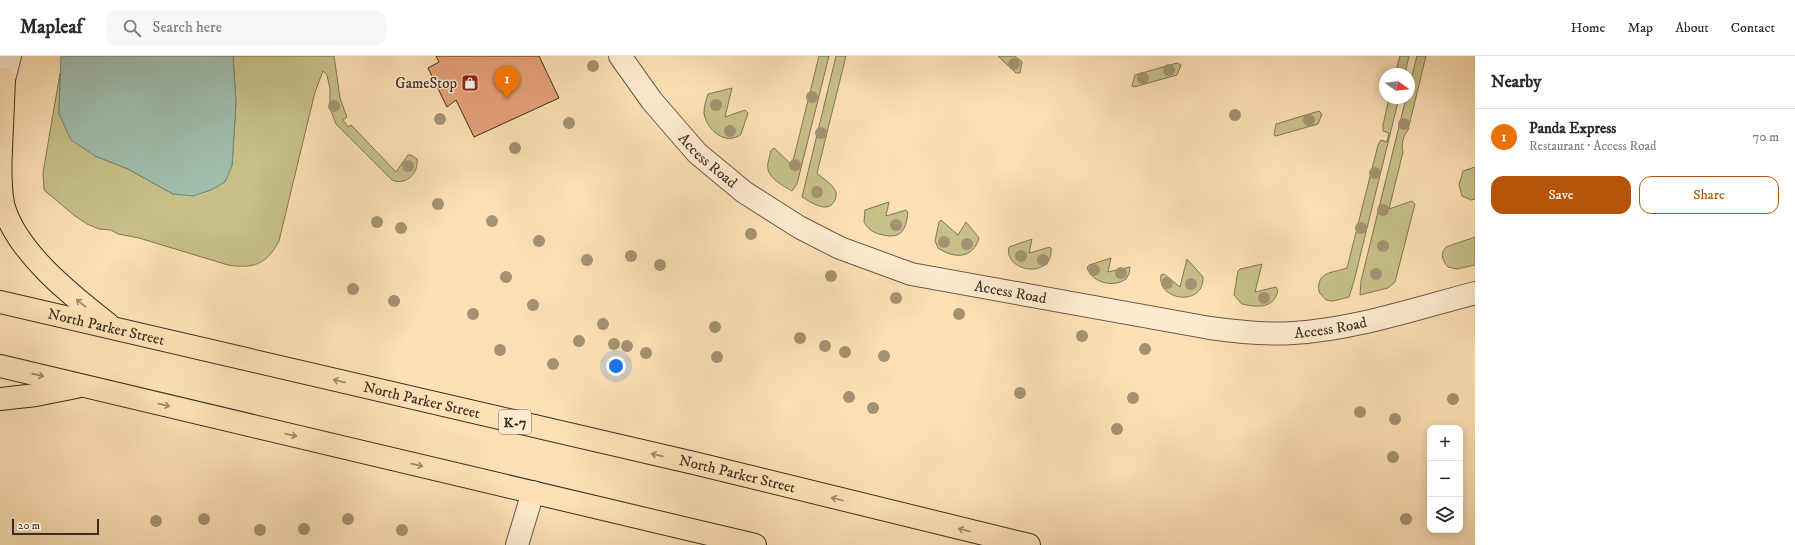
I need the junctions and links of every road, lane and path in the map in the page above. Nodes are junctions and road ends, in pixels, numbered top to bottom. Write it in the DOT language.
graph roads {
  1 [pos="10,56"];
  2 [pos="620,56"];
  3 [pos="2,87"];
  4 [pos="1475,293"];
  5 [pos="0,302"];
  6 [pos="112,328"];
  7 [pos="0,366"];
  8 [pos="82,385"];
  9 [pos="0,399"];
  10 [pos="533,492"];
  11 [pos="517,545"];
  12 [pos="755,545"];
  13 [pos="1029,545"];
  1 -- 3 [label="street"];
  2 -- 4 [label="street, Access Road"];
  6 -- 3 [label="highway, one-way"];
  5 -- 6 [label="highway, North Parker Street / K-7"];
  13 -- 6 [label="highway, North Parker Street / K-7, one-way"];
  7 -- 8 [label="highway, one-way"];
  8 -- 9 [label="highway"];
  8 -- 10 [label="highway, one-way"];
  10 -- 11 [label="street"];
  10 -- 12 [label="highway"];
}
